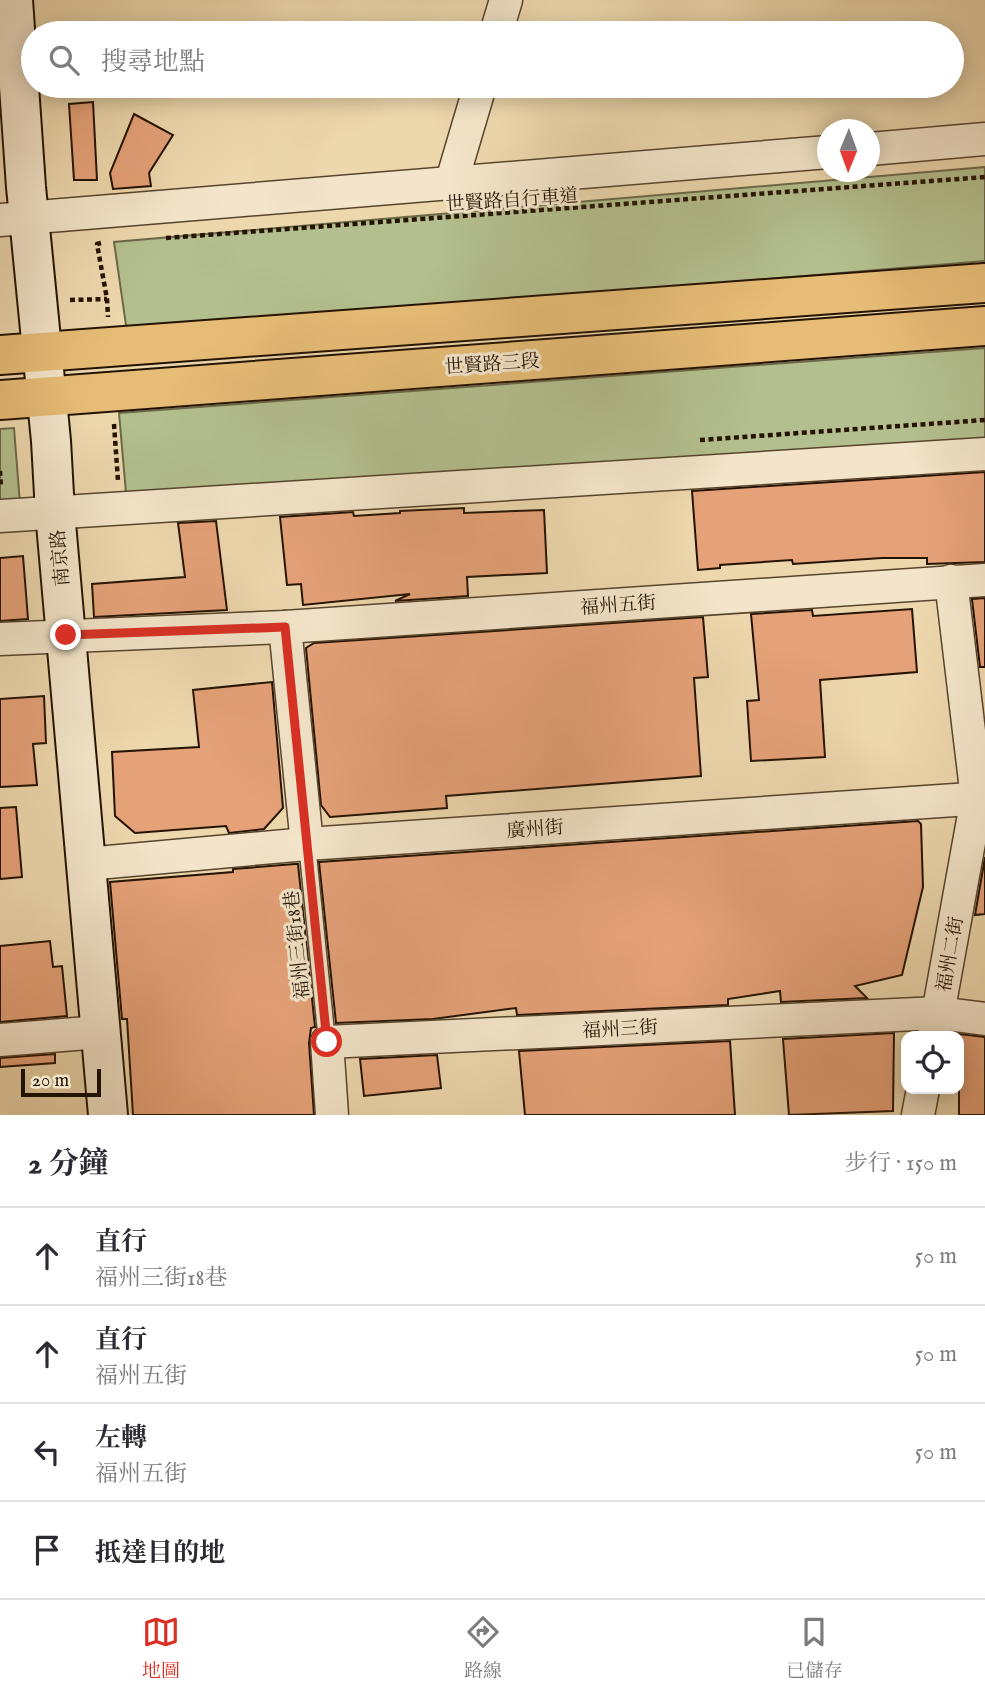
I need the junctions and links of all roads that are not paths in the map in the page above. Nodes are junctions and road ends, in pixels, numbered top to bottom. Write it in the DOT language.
graph roads {
  1 [pos="13,0"];
  2 [pos="506,0"];
  3 [pos="500,21"];
  4 [pos="476,98"];
  5 [pos="985,139"];
  6 [pos="880,148"];
  7 [pos="817,153"];
  8 [pos="451,184"];
  9 [pos="15,219"];
  10 [pos="985,283"];
  11 [pos="985,326"];
  12 [pos="41,352"];
  13 [pos="0,355"];
  14 [pos="45,396"];
  15 [pos="0,400"];
  16 [pos="985,454"];
  17 [pos="55,512"];
  18 [pos="0,516"];
  19 [pos="985,580"];
  20 [pos="951,581"];
  21 [pos="285,627"];
  22 [pos="66,635"];
  23 [pos="0,639"];
  24 [pos="981,798"];
  25 [pos="307,844"];
  26 [pos="86,864"];
  27 [pos="985,1019"];
  28 [pos="936,1025"];
  29 [pos="100,1032"];
  30 [pos="0,1040"];
  31 [pos="327,1042"];
  32 [pos="922,1094"];
  33 [pos="107,1115"];
  34 [pos="332,1115"];
  35 [pos="918,1115"];
  1 -- 9 [label="street, 南京路"];
  2 -- 3 [label="street"];
  4 -- 8 [label="street"];
  5 -- 6 [label="street"];
  7 -- 8 [label="street"];
  8 -- 9 [label="street"];
  9 -- 12 [label="street, 南京路"];
  10 -- 12 [label="main road"];
  11 -- 14 [label="main road, 世賢路三段"];
  12 -- 13 [label="main road"];
  12 -- 14 [label="street, 南京路"];
  14 -- 15 [label="main road, 世賢路三段"];
  14 -- 17 [label="street, 南京路"];
  16 -- 17 [label="street"];
  17 -- 18 [label="street"];
  17 -- 22 [label="street, 南京路"];
  19 -- 20 [label="street, 福州五街"];
  20 -- 21 [label="street, 福州五街"];
  20 -- 24 [label="street, 福州二街"];
  21 -- 22 [label="street, 福州五街"];
  21 -- 25 [label="street"];
  22 -- 23 [label="street, 福州五街"];
  22 -- 26 [label="street, 南京路"];
  24 -- 25 [label="street, 廣州街"];
  24 -- 28 [label="street, 福州二街"];
  25 -- 26 [label="street, 廣州街"];
  25 -- 31 [label="lane, 福州三街18巷"];
  26 -- 29 [label="street, 南京路"];
  27 -- 28 [label="street, 福州三街"];
  28 -- 31 [label="street, 福州三街"];
  29 -- 30 [label="street"];
  29 -- 33 [label="street, 南京路"];
  31 -- 34 [label="street"];
  32 -- 35 [label="street"];
}
